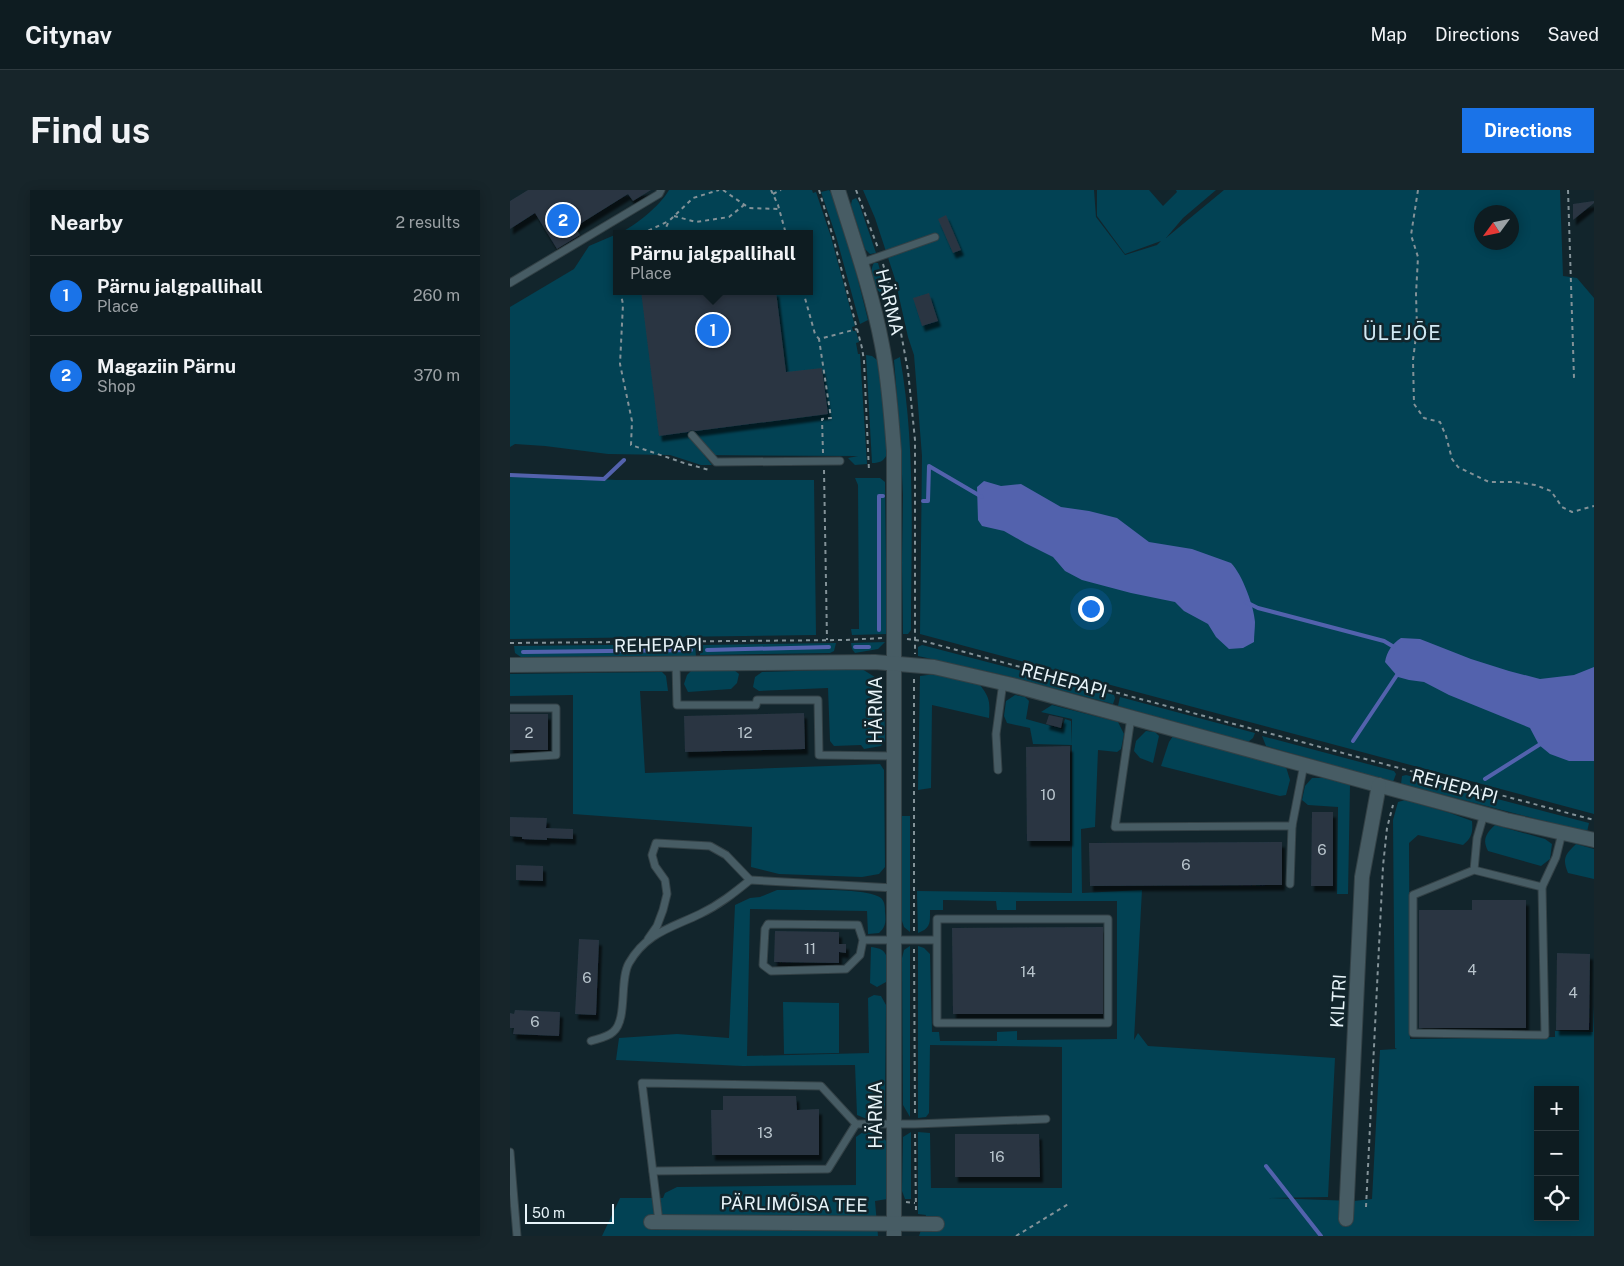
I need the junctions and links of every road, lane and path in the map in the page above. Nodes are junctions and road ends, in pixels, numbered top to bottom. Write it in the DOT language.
graph roads {
  1 [pos="661,190"];
  2 [pos="721,190"];
  3 [pos="771,190"];
  4 [pos="781,190"];
  5 [pos="819,190"];
  6 [pos="838,190"];
  7 [pos="1418,190"];
  8 [pos="1568,190"];
  9 [pos="773,194"];
  10 [pos="744,205"];
  11 [pos="779,210"];
  12 [pos="674,216"];
  13 [pos="670,221"];
  14 [pos="650,230"];
  15 [pos="665,230"];
  16 [pos="785,230"];
  17 [pos="935,237"];
  18 [pos="861,263"];
  19 [pos="510,283"];
  20 [pos="621,295"];
  21 [pos="804,295"];
  22 [pos="819,339"];
  23 [pos="1574,378"];
  24 [pos="692,435"];
  25 [pos="840,461"];
  26 [pos="729,462"];
  27 [pos="869,471"];
  28 [pos="1594,506"];
  29 [pos="886,637"];
  30 [pos="902,638"];
  31 [pos="915,640"];
  32 [pos="510,643"];
  33 [pos="914,656"];
  34 [pos="894,662"];
  35 [pos="676,663"];
  36 [pos="510,665"];
  37 [pos="914,675"];
  38 [pos="1003,682"];
  39 [pos="510,708"];
  40 [pos="1131,718"];
  41 [pos="894,756"];
  42 [pos="510,758"];
  43 [pos="1304,764"];
  44 [pos="998,770"];
  45 [pos="1379,785"];
  46 [pos="1393,806"];
  47 [pos="1484,814"];
  48 [pos="1594,820"];
  49 [pos="1292,826"];
  50 [pos="1562,834"];
  51 [pos="1594,840"];
  52 [pos="1474,870"];
  53 [pos="750,880"];
  54 [pos="1290,884"];
  55 [pos="1542,887"];
  56 [pos="894,888"];
  57 [pos="648,939"];
  58 [pos="863,940"];
  59 [pos="894,940"];
  60 [pos="914,940"];
  61 [pos="937,940"];
  62 [pos="591,1041"];
  63 [pos="1046,1119"];
  64 [pos="856,1124"];
  65 [pos="894,1124"];
  66 [pos="915,1124"];
  67 [pos="510,1152"];
  68 [pos="653,1171"];
  69 [pos="905,1202"];
  70 [pos="915,1203"];
  71 [pos="1070,1203"];
  72 [pos="1366,1207"];
  73 [pos="1346,1219"];
  74 [pos="655,1222"];
  75 [pos="915,1224"];
  76 [pos="937,1224"];
  77 [pos="893,1230"];
  78 [pos="517,1236"];
  79 [pos="1016,1236"];
  1 -- 19 [label="lane"];
  2 -- 10 [label="path"];
  2 -- 12 [label="path"];
  3 -- 9 [label="path"];
  4 -- 9 [label="path"];
  5 -- 27 [label="path"];
  6 -- 18 [label="street, HÄRMA"];
  7 -- 28 [label="path"];
  8 -- 23 [label="path"];
  9 -- 11 [label="path"];
  10 -- 11 [label="path"];
  10 -- 12 [label="path"];
  11 -- 16 [label="path"];
  12 -- 13 [label="path"];
  13 -- 14 [label="path"];
  13 -- 15 [label="path"];
  17 -- 18 [label="lane"];
  18 -- 34 [label="street, HÄRMA"];
  20 -- 26 [label="path"];
  21 -- 22 [label="path"];
  24 -- 26 [label="lane"];
  25 -- 26 [label="lane"];
  29 -- 32 [label="path"];
  30 -- 31 [label="path"];
  31 -- 33 [label="path"];
  31 -- 48 [label="path"];
  34 -- 35 [label="street, REHEPAPI"];
  34 -- 38 [label="street, REHEPAPI"];
  34 -- 41 [label="street, HÄRMA"];
  35 -- 36 [label="street, REHEPAPI"];
  35 -- 41 [label="lane"];
  37 -- 60 [label="path"];
  38 -- 40 [label="street, REHEPAPI"];
  38 -- 44 [label="lane"];
  39 -- 42 [label="lane"];
  40 -- 43 [label="street, REHEPAPI"];
  40 -- 49 [label="lane"];
  41 -- 56 [label="street, HÄRMA"];
  43 -- 45 [label="street, REHEPAPI"];
  43 -- 49 [label="lane"];
  45 -- 47 [label="street, REHEPAPI"];
  45 -- 73 [label="street, KILTRI"];
  46 -- 72 [label="path"];
  47 -- 50 [label="street, REHEPAPI"];
  47 -- 52 [label="lane"];
  49 -- 54 [label="lane"];
  50 -- 51 [label="street, REHEPAPI"];
  50 -- 55 [label="lane"];
  52 -- 55 [label="lane"];
  52 -- 55 [label="lane"];
  53 -- 56 [label="lane"];
  53 -- 57 [label="lane"];
  53 -- 57 [label="lane"];
  56 -- 59 [label="street, HÄRMA"];
  57 -- 62 [label="lane"];
  58 -- 58 [label="lane"];
  58 -- 59 [label="lane"];
  59 -- 60 [label="lane"];
  59 -- 65 [label="street, HÄRMA"];
  60 -- 61 [label="lane"];
  60 -- 66 [label="path"];
  61 -- 61 [label="lane"];
  63 -- 66 [label="lane"];
  64 -- 65 [label="lane"];
  64 -- 68 [label="lane"];
  64 -- 68 [label="lane"];
  65 -- 66 [label="lane"];
  65 -- 77 [label="street, HÄRMA"];
  66 -- 70 [label="path"];
  67 -- 78 [label="lane"];
  68 -- 74 [label="lane"];
  69 -- 70 [label="path"];
  70 -- 75 [label="path"];
  71 -- 79 [label="path"];
  74 -- 77 [label="street, PÄRLIMÕISA TEE"];
  75 -- 76 [label="street, PÄRLIMÕISA TEE"];
  75 -- 77 [label="street, PÄRLIMÕISA TEE"];
}
